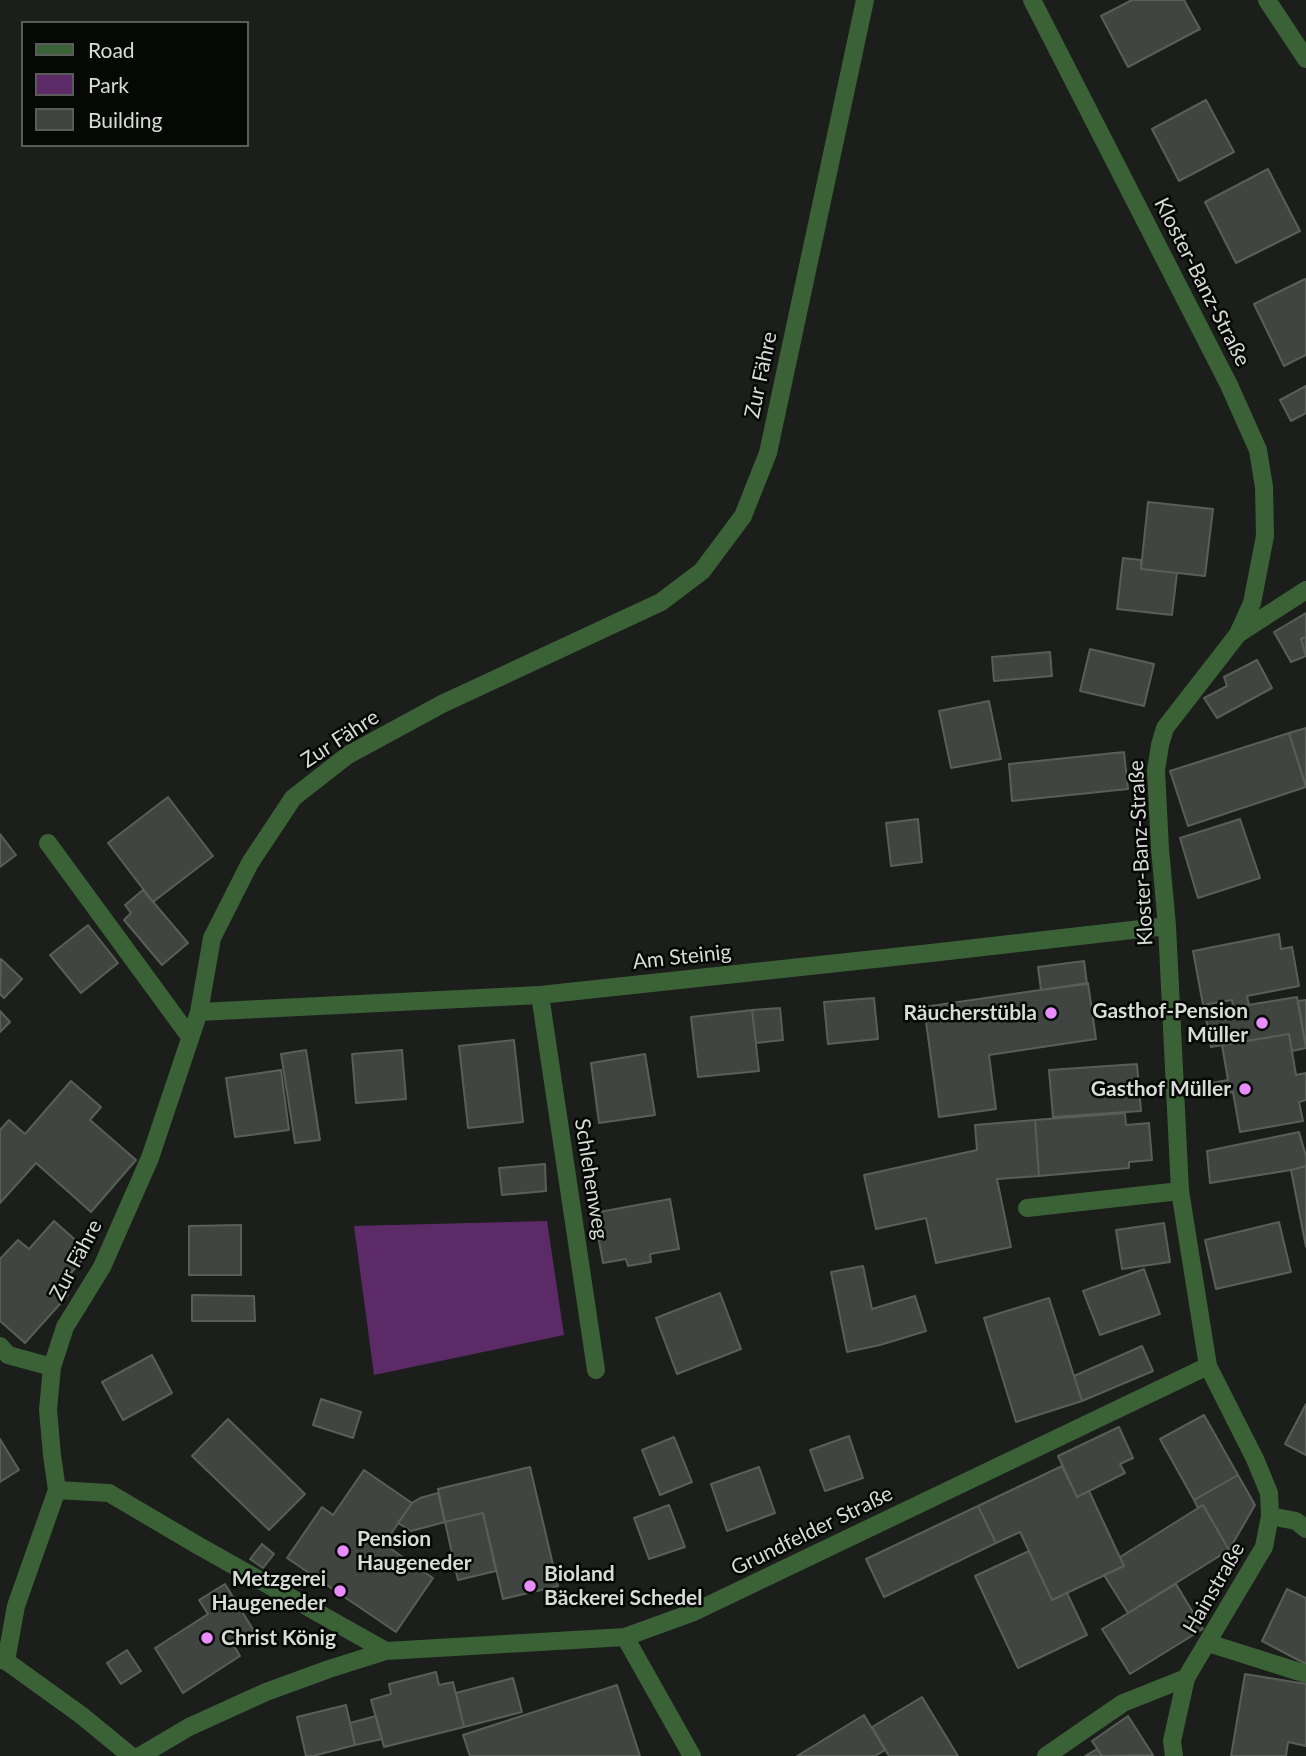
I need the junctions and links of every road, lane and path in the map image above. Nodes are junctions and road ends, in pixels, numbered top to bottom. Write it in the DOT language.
graph roads {
  1 [pos="865,0"];
  2 [pos="1032,0"];
  3 [pos="1267,0"];
  4 [pos="1306,59"];
  5 [pos="1306,590"];
  6 [pos="1238,634"];
  7 [pos="48,844"];
  8 [pos="1167,926"];
  9 [pos="540,995"];
  10 [pos="200,1012"];
  11 [pos="190,1037"];
  12 [pos="1180,1191"];
  13 [pos="1027,1208"];
  14 [pos="0,1346"];
  15 [pos="52,1367"];
  16 [pos="1208,1367"];
  17 [pos="596,1370"];
  18 [pos="57,1490"];
  19 [pos="1270,1516"];
  20 [pos="1306,1529"];
  21 [pos="625,1637"];
  22 [pos="1208,1643"];
  23 [pos="386,1651"];
  24 [pos="3,1661"];
  25 [pos="1306,1674"];
  26 [pos="1186,1678"];
  27 [pos="131,1756"];
  28 [pos="140,1756"];
  29 [pos="692,1756"];
  30 [pos="1046,1756"];
  31 [pos="1174,1756"];
  1 -- 10 [label="street, Zur Fähre"];
  2 -- 6 [label="street, Kloster-Banz-Straße"];
  3 -- 4 [label="street"];
  5 -- 6 [label="street"];
  6 -- 8 [label="street, Kloster-Banz-Straße"];
  7 -- 11 [label="street"];
  8 -- 9 [label="street, Am Steinig"];
  8 -- 12 [label="street, Kloster-Banz-Straße"];
  9 -- 10 [label="street, Am Steinig"];
  9 -- 17 [label="street, Schlehenweg"];
  10 -- 11 [label="street, Zur Fähre"];
  11 -- 15 [label="street, Zur Fähre"];
  12 -- 13 [label="street"];
  12 -- 16 [label="street, Kloster-Banz-Straße"];
  14 -- 15 [label="street"];
  15 -- 18 [label="street, Zur Fähre"];
  16 -- 19 [label="street, Hainstraße"];
  16 -- 21 [label="street, Grundfelder Straße"];
  18 -- 23 [label="street"];
  18 -- 24 [label="street, Zur Fähre"];
  19 -- 20 [label="street"];
  19 -- 22 [label="street, Hainstraße"];
  21 -- 23 [label="street, Grundfelder Straße"];
  21 -- 29 [label="street"];
  22 -- 25 [label="street"];
  22 -- 26 [label="street, Hainstraße"];
  23 -- 28 [label="street, Grundfelder Straße"];
  24 -- 27 [label="street"];
  26 -- 30 [label="street"];
  26 -- 31 [label="street, Hainstraße"];
}
